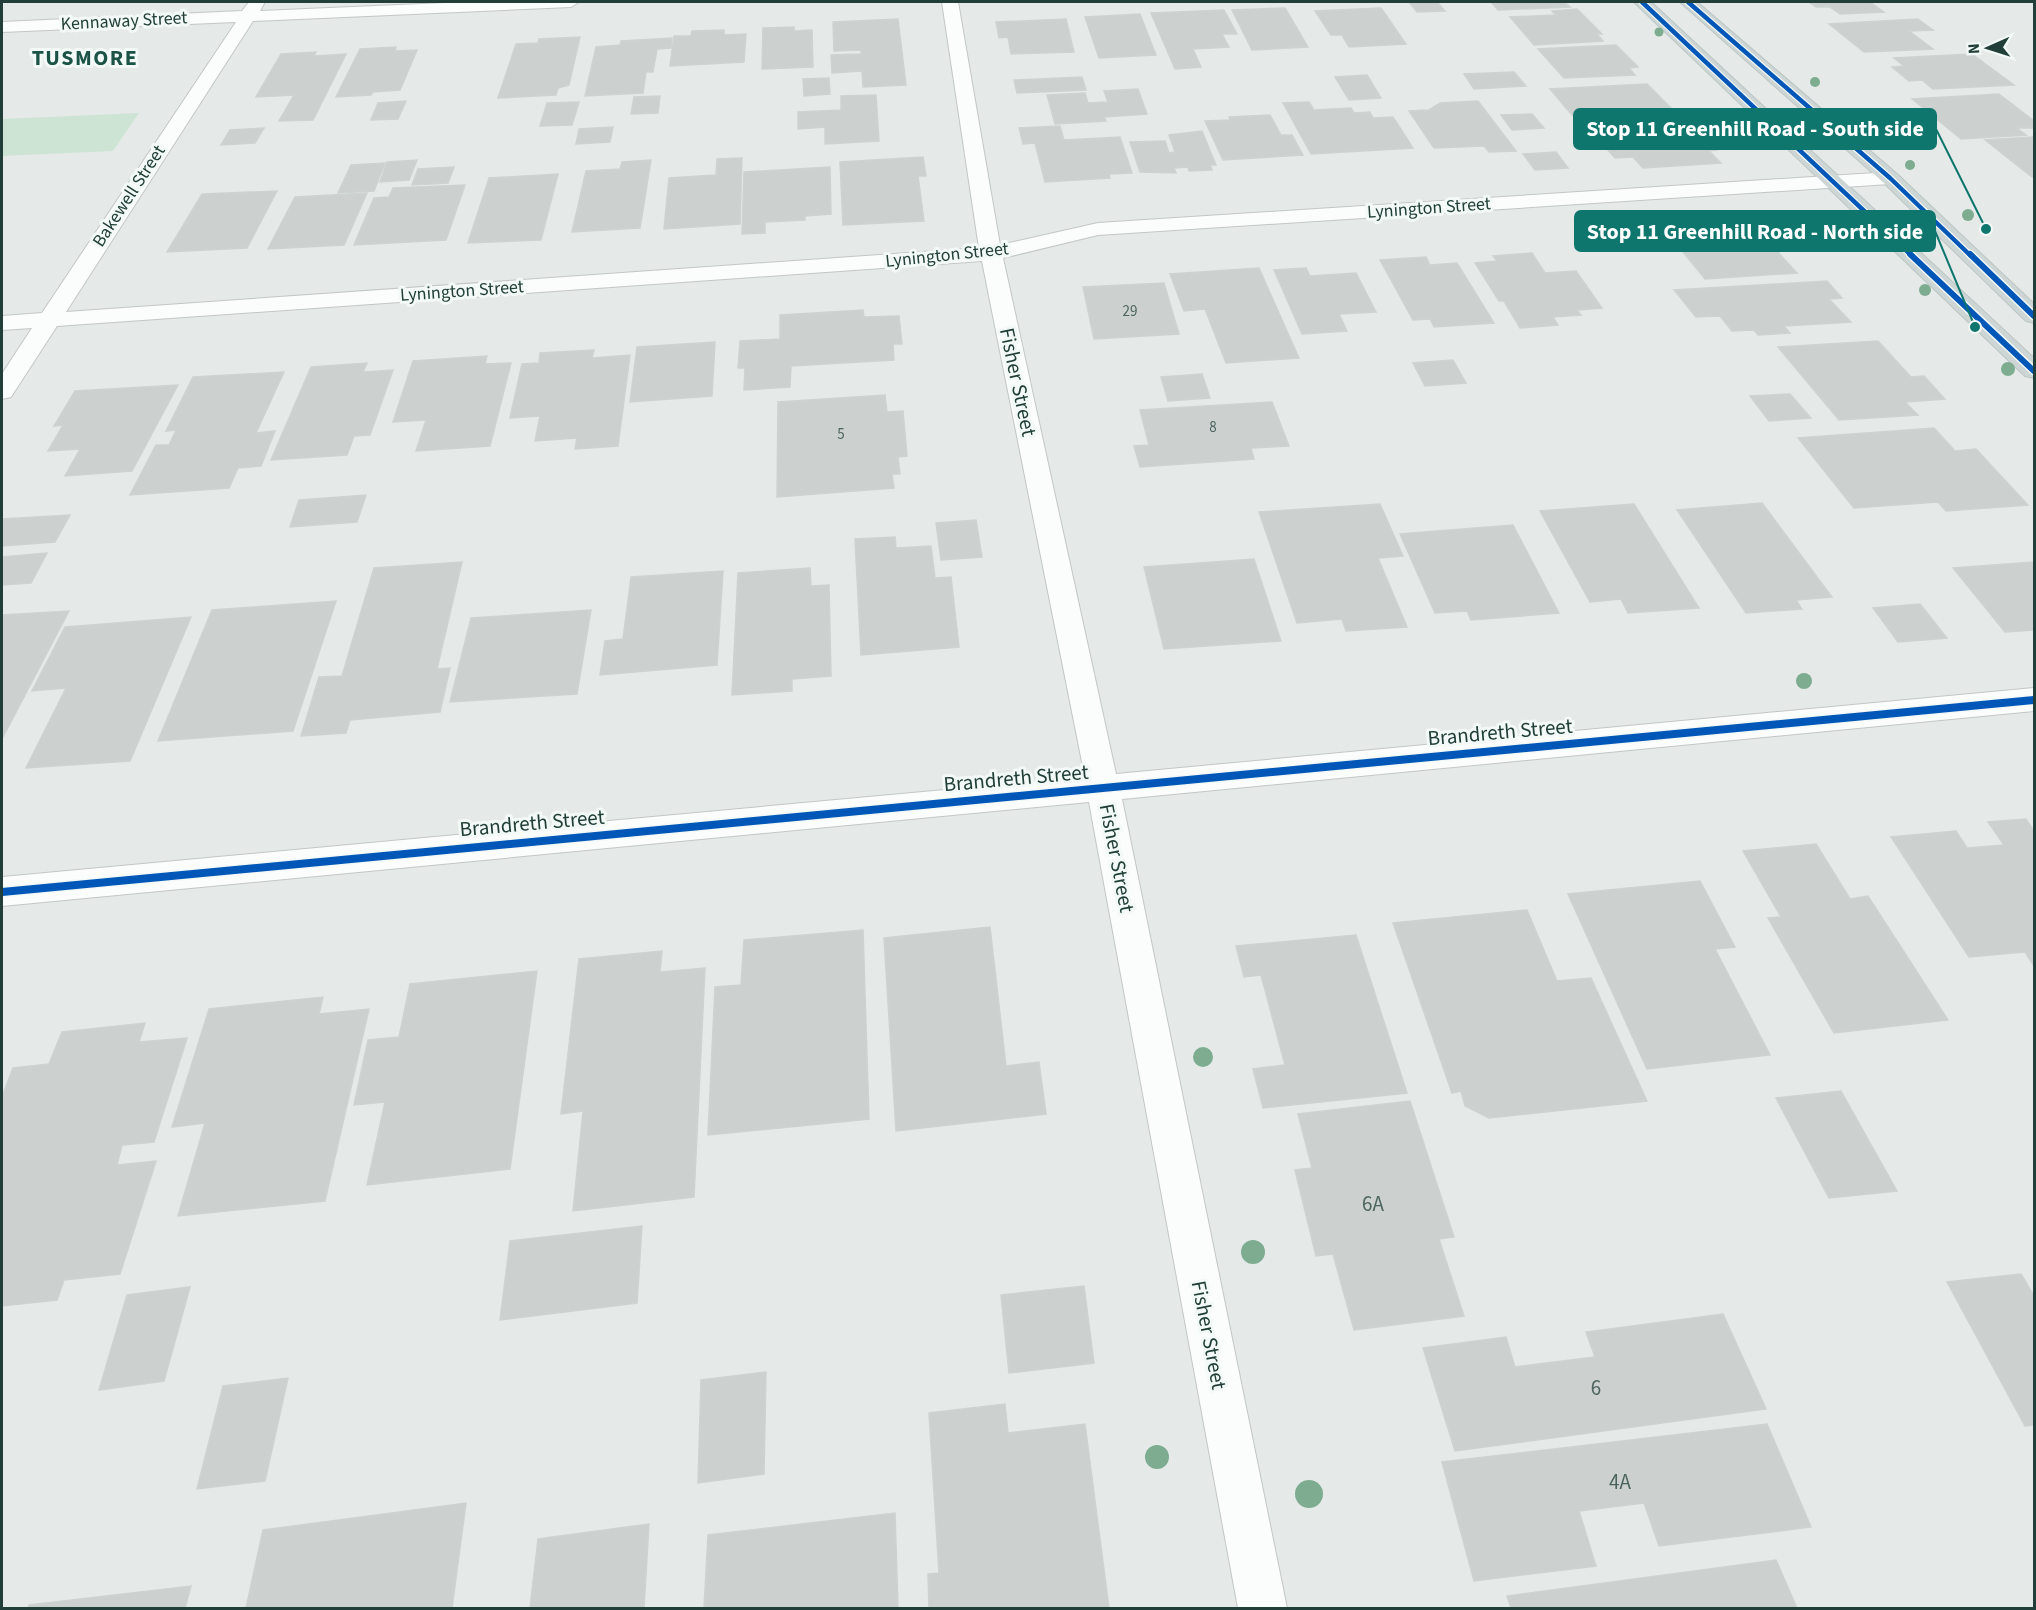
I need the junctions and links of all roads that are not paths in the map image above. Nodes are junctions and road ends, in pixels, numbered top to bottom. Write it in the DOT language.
graph roads {
  1 [pos="571,2"];
  2 [pos="950,2"];
  3 [pos="1642,2"];
  4 [pos="1688,2"];
  5 [pos="252,8"];
  6 [pos="2,27"];
  7 [pos="1890,178"];
  8 [pos="1837,182"];
  9 [pos="991,254"];
  10 [pos="2034,316"];
  11 [pos="48,321"];
  12 [pos="2,323"];
  13 [pos="2034,371"];
  14 [pos="2,392"];
  15 [pos="2034,700"];
  16 [pos="1103,787"];
  17 [pos="2,892"];
  18 [pos="1262,1608"];
  1 -- 5 [label="street, Kennaway Street"];
  2 -- 9 [label="street, Fisher Street"];
  3 -- 8 [label="main road"];
  4 -- 7 [label="main road"];
  5 -- 6 [label="street, Kennaway Street"];
  5 -- 11 [label="street, Bakewell Street"];
  7 -- 8 [label="street, Lynington Street"];
  7 -- 10 [label="main road"];
  8 -- 9 [label="street, Lynington Street"];
  8 -- 13 [label="main road"];
  9 -- 11 [label="street, Lynington Street"];
  9 -- 16 [label="street, Fisher Street"];
  11 -- 12 [label="street, Lynington Street"];
  11 -- 14 [label="street, Bakewell Street"];
  15 -- 16 [label="street, Brandreth Street"];
  16 -- 17 [label="street, Brandreth Street"];
  16 -- 18 [label="street, Fisher Street"];
}
